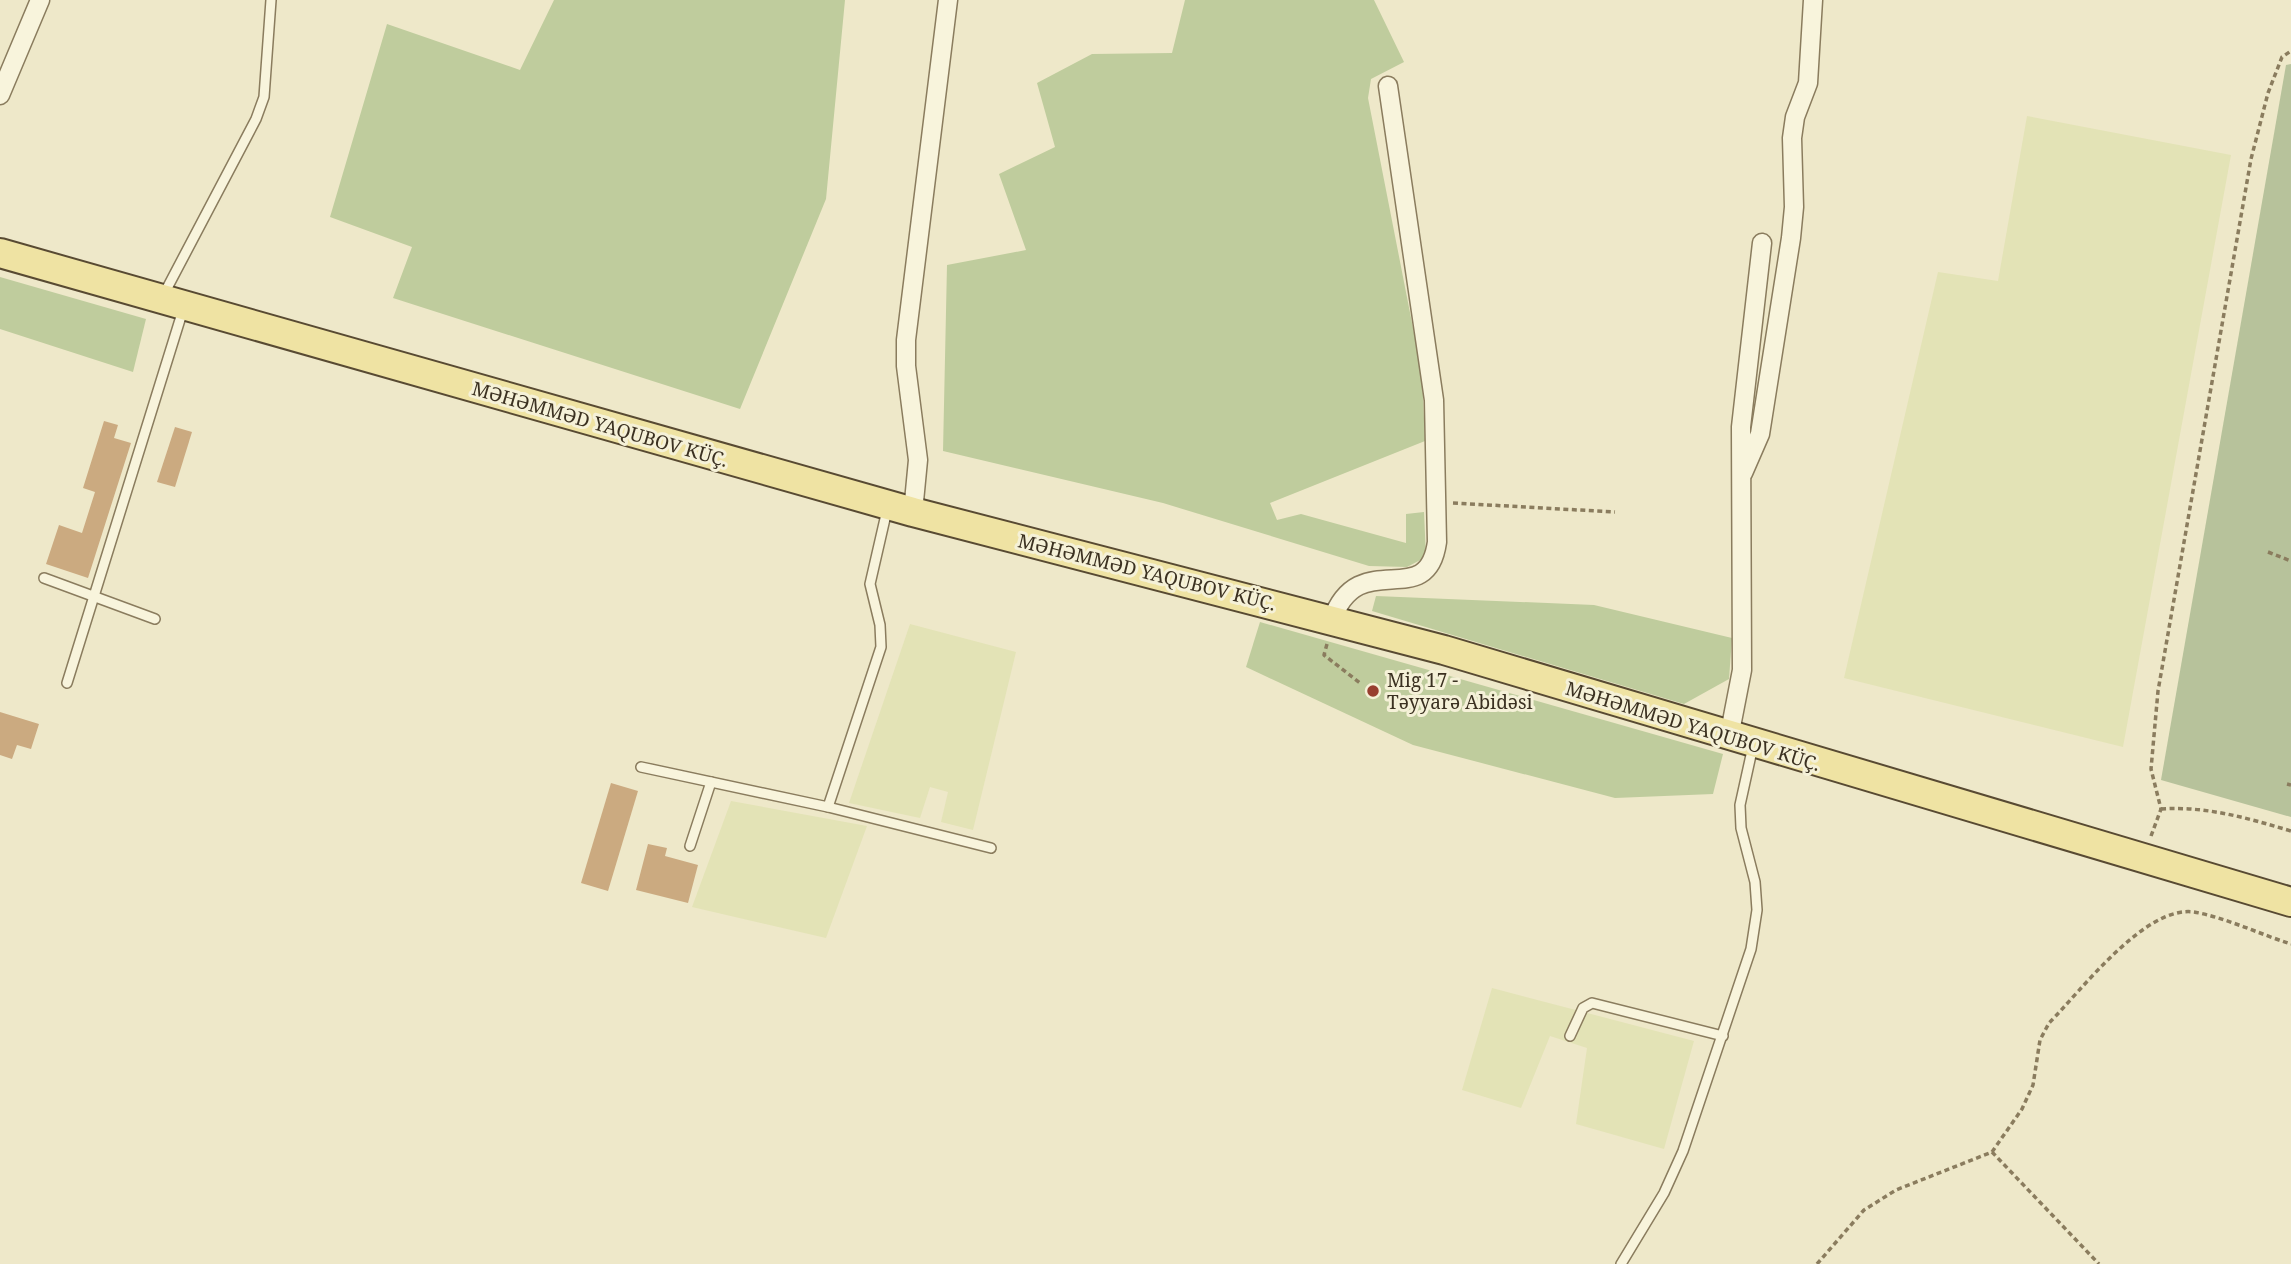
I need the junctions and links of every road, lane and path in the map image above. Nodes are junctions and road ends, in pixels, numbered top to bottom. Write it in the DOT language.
graph roads {
  1 [pos="40,0"];
  2 [pos="271,0"];
  3 [pos="948,0"];
  4 [pos="1812,0"];
  5 [pos="2291,51"];
  6 [pos="1388,86"];
  7 [pos="0,95"];
  8 [pos="1762,243"];
  9 [pos="0,253"];
  10 [pos="173,302"];
  11 [pos="1741,476"];
  12 [pos="1437,502"];
  13 [pos="900,508"];
  14 [pos="1615,512"];
  15 [pos="2268,552"];
  16 [pos="2291,561"];
  17 [pos="44,578"];
  18 [pos="93,596"];
  19 [pos="155,619"];
  20 [pos="1332,620"];
  21 [pos="67,683"];
  22 [pos="1360,683"];
  23 [pos="1741,740"];
  24 [pos="641,767"];
  25 [pos="711,782"];
  26 [pos="828,807"];
  27 [pos="2161,809"];
  28 [pos="2291,831"];
  29 [pos="690,846"];
  30 [pos="991,848"];
  31 [pos="2142,858"];
  32 [pos="2291,902"];
  33 [pos="2291,944"];
  34 [pos="1570,1036"];
  35 [pos="1723,1036"];
  36 [pos="1992,1152"];
  37 [pos="1621,1264"];
  38 [pos="1816,1264"];
  39 [pos="2099,1264"];
  1 -- 7 [label="street"];
  2 -- 10 [label="lane"];
  3 -- 13 [label="street"];
  4 -- 11 [label="street"];
  5 -- 27 [label="path"];
  6 -- 12 [label="street"];
  8 -- 11 [label="street"];
  9 -- 10 [label="main road, MƏHƏMMƏD YAQUBOV KÜÇ."];
  10 -- 13 [label="main road, MƏHƏMMƏD YAQUBOV KÜÇ."];
  10 -- 18 [label="lane"];
  11 -- 23 [label="street"];
  12 -- 14 [label="path"];
  12 -- 20 [label="street"];
  13 -- 20 [label="main road, MƏHƏMMƏD YAQUBOV KÜÇ."];
  13 -- 26 [label="lane"];
  15 -- 16 [label="path"];
  17 -- 18 [label="lane"];
  18 -- 19 [label="lane"];
  18 -- 21 [label="lane"];
  20 -- 22 [label="path"];
  20 -- 23 [label="main road, MƏHƏMMƏD YAQUBOV KÜÇ."];
  23 -- 31 [label="main road, MƏHƏMMƏD YAQUBOV KÜÇ."];
  23 -- 35 [label="lane"];
  24 -- 25 [label="lane"];
  25 -- 26 [label="lane"];
  25 -- 29 [label="lane"];
  26 -- 30 [label="lane"];
  27 -- 28 [label="path"];
  27 -- 31 [label="path"];
  31 -- 32 [label="main road, MƏHƏMMƏD YAQUBOV KÜÇ."];
  33 -- 36 [label="path"];
  34 -- 35 [label="lane"];
  35 -- 37 [label="lane"];
  36 -- 38 [label="path"];
  36 -- 39 [label="path"];
}
